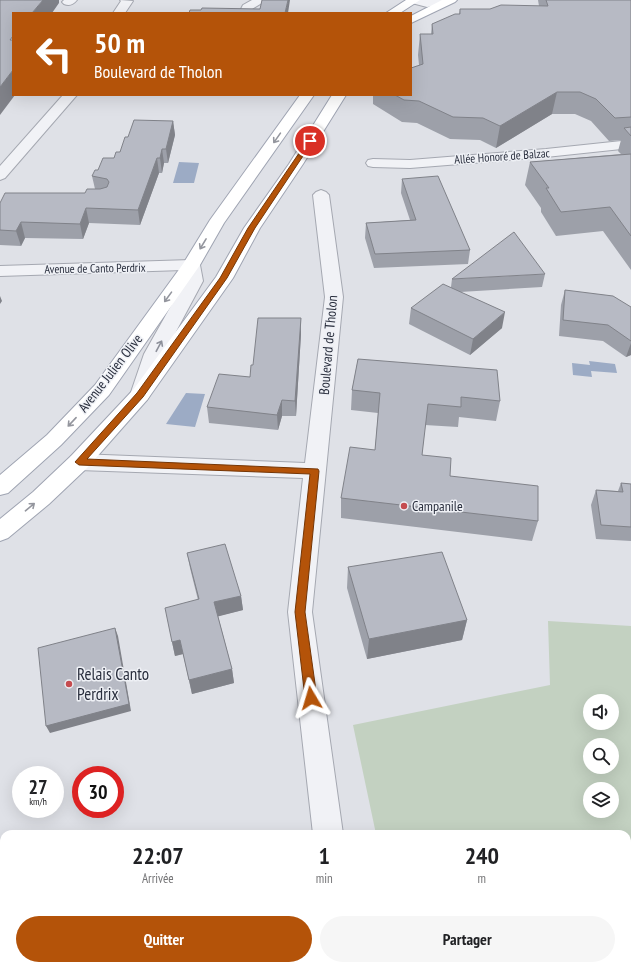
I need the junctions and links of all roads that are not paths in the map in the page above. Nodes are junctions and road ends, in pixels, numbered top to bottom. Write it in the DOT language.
graph roads {
  1 [pos="126,0"];
  2 [pos="261,0"];
  3 [pos="413,0"];
  4 [pos="449,1"];
  5 [pos="120,12"];
  6 [pos="245,12"];
  7 [pos="394,12"];
  8 [pos="409,12"];
  9 [pos="412,20"];
  10 [pos="69,96"];
  11 [pos="306,96"];
  12 [pos="338,96"];
  13 [pos="631,144"];
  14 [pos="373,163"];
  15 [pos="0,175"];
  16 [pos="321,195"];
  17 [pos="191,265"];
  18 [pos="0,271"];
  19 [pos="140,395"];
  20 [pos="79,462"];
  21 [pos="315,471"];
  22 [pos="0,487"];
  23 [pos="0,532"];
  24 [pos="327,830"];
  1 -- 5 [label="street"];
  2 -- 6 [label="street"];
  3 -- 4 [label="street"];
  3 -- 7 [label="main road"];
  3 -- 8 [label="street"];
  4 -- 9 [label="main road"];
  10 -- 15 [label="street"];
  11 -- 17 [label="main road, Avenue Julien Olive, one-way"];
  12 -- 19 [label="main road, Avenue Julien Olive"];
  13 -- 14 [label="street, Allée Honoré de Balzac"];
  16 -- 21 [label="street, Boulevard de Tholon"];
  17 -- 18 [label="street, Avenue de Canto Perdrix"];
  19 -- 17 [label="street, Avenue Julien Olive, one-way"];
  17 -- 22 [label="main road, Avenue Julien Olive, one-way"];
  19 -- 20 [label="main road, Avenue Julien Olive"];
  20 -- 21 [label="street"];
  23 -- 20 [label="main road, Avenue Julien Olive, one-way"];
  21 -- 24 [label="street, Boulevard de Tholon"];
}
